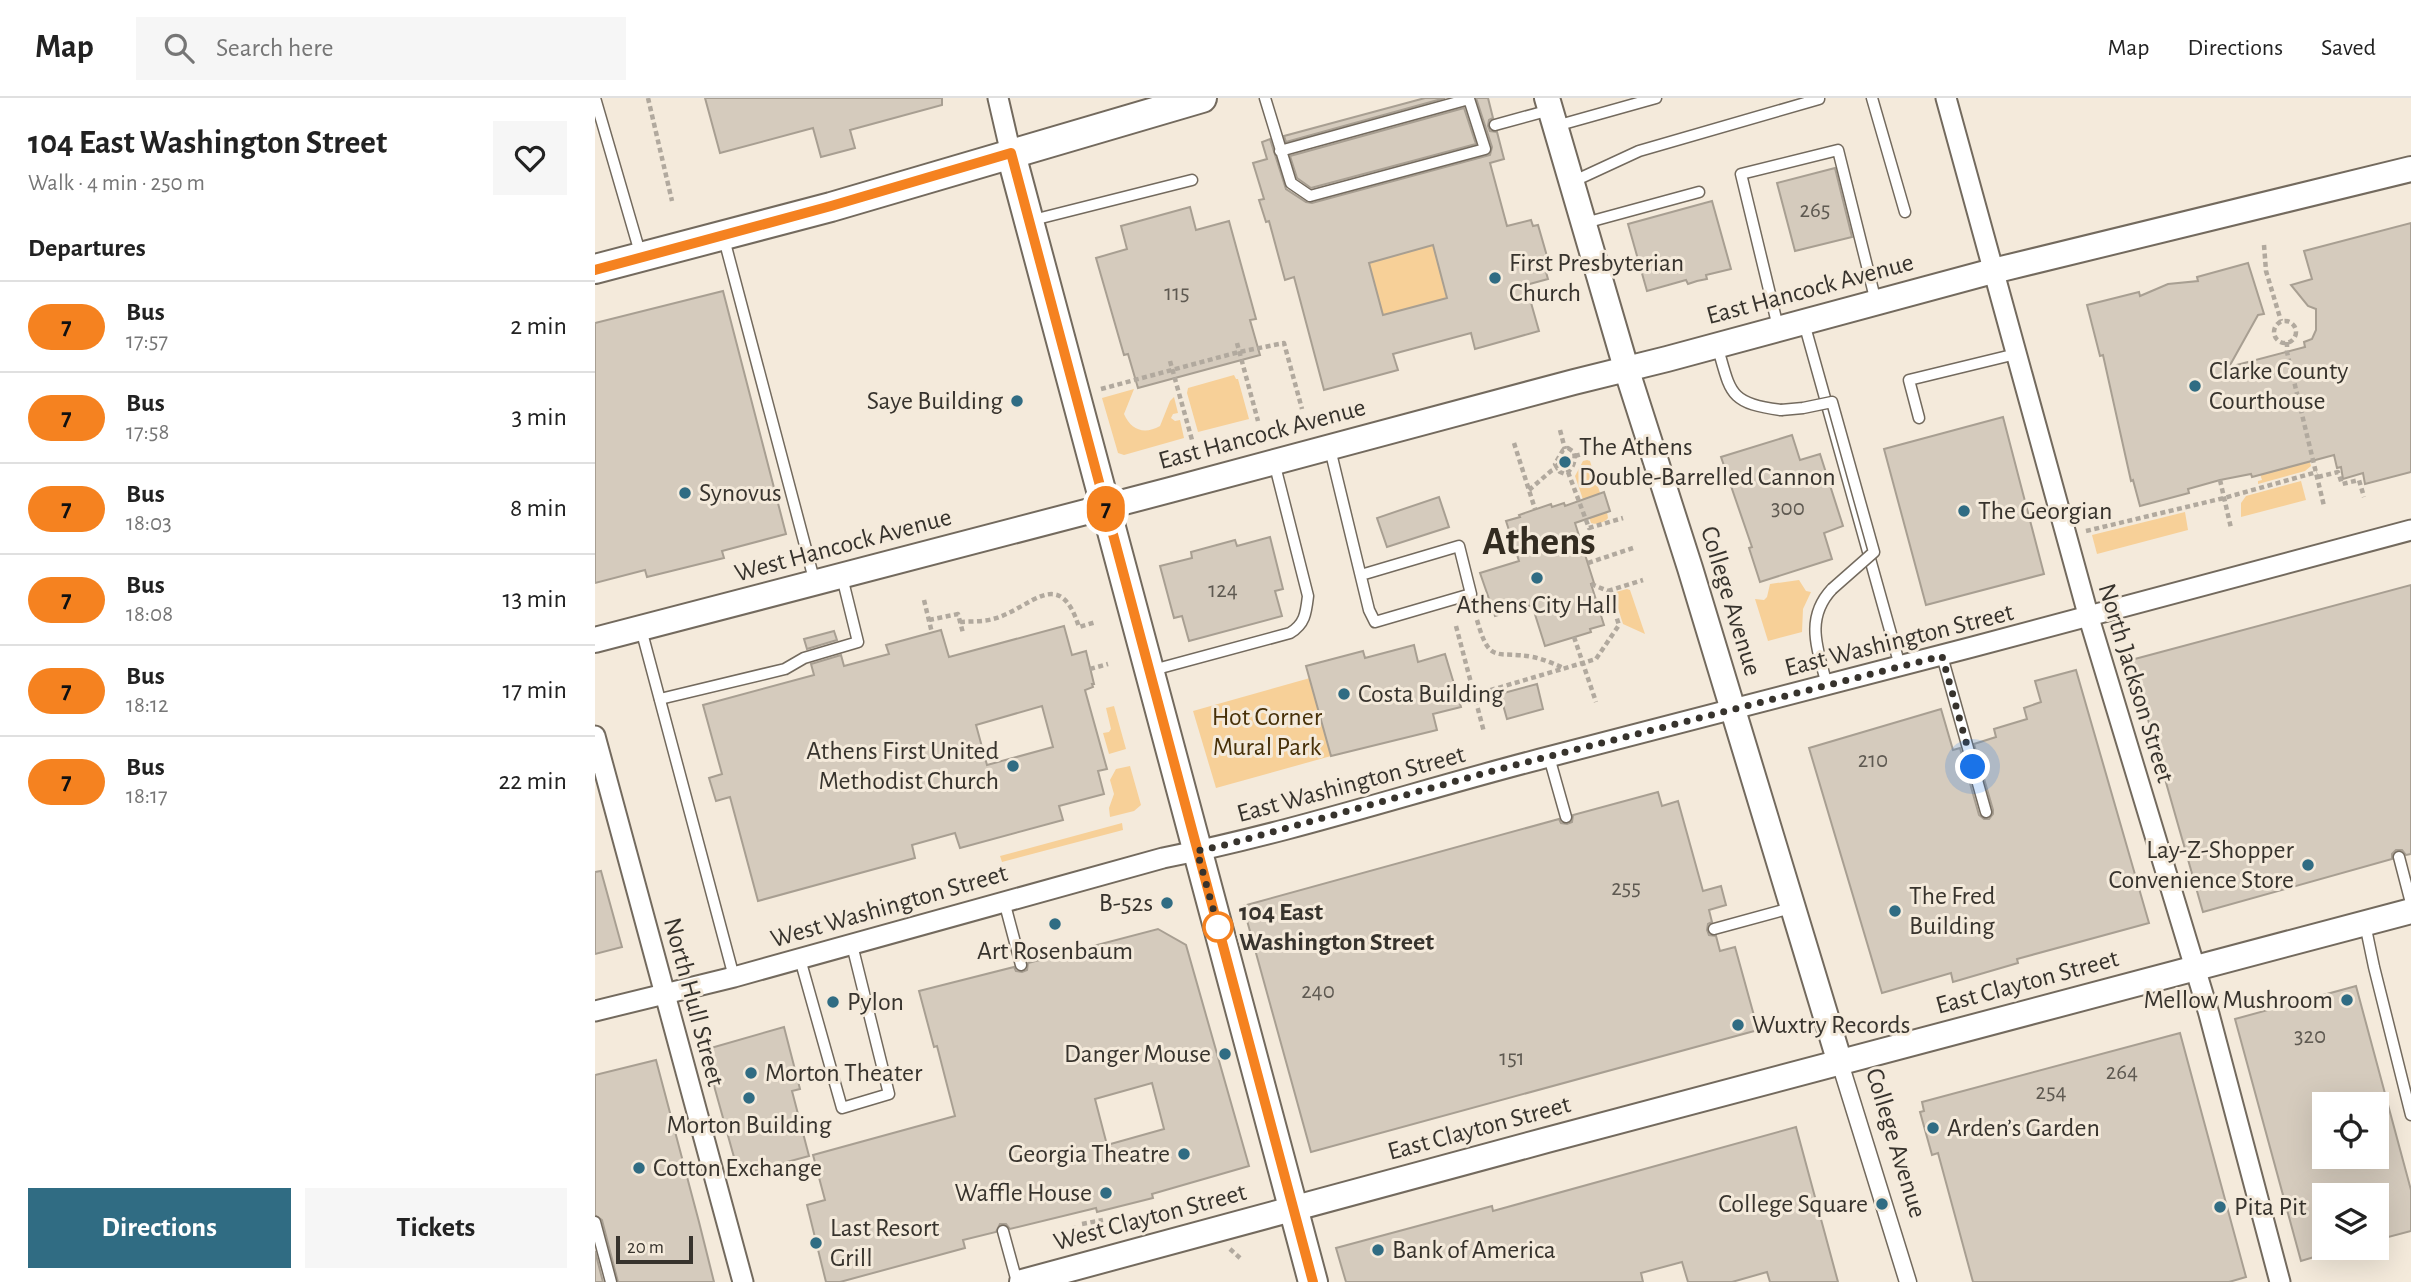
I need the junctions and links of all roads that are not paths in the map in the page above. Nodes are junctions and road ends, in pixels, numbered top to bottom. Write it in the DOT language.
graph roads {
  1 [pos="595,98"];
  2 [pos="998,98"];
  3 [pos="1202,98"];
  4 [pos="1265,98"];
  5 [pos="1656,98"];
  6 [pos="1872,98"];
  7 [pos="1946,98"];
  8 [pos="1819,99"];
  9 [pos="1551,111"];
  10 [pos="1495,125"];
  11 [pos="1280,151"];
  12 [pos="1011,153"];
  13 [pos="2411,169"];
  14 [pos="1192,180"];
  15 [pos="1572,182"];
  16 [pos="1699,192"];
  17 [pos="1905,212"];
  18 [pos="1029,221"];
  19 [pos="1584,223"];
  20 [pos="723,235"];
  21 [pos="641,257"];
  22 [pos="595,270"];
  23 [pos="1993,271"];
  24 [pos="1877,302"];
  25 [pos="1804,322"];
  26 [pos="1778,328"];
  27 [pos="1717,345"];
  28 [pos="2016,354"];
  29 [pos="1626,368"];
  30 [pos="1919,418"];
  31 [pos="1330,447"];
  32 [pos="1274,462"];
  33 [pos="1105,506"];
  34 [pos="2411,530"];
  35 [pos="1361,575"];
  36 [pos="842,577"];
  37 [pos="815,583"];
  38 [pos="2089,618"];
  39 [pos="641,629"];
  40 [pos="595,640"];
  41 [pos="1942,656"];
  42 [pos="1900,666"];
  43 [pos="1149,671"];
  44 [pos="1827,685"];
  45 [pos="660,699"];
  46 [pos="1733,710"];
  47 [pos="595,736"];
  48 [pos="1549,757"];
  49 [pos="1986,812"];
  50 [pos="1566,817"];
  51 [pos="1197,851"];
  52 [pos="2399,857"];
  53 [pos="1004,901"];
  54 [pos="2411,903"];
  55 [pos="1793,908"];
  56 [pos="2411,911"];
  57 [pos="2365,923"];
  58 [pos="1714,929"];
  59 [pos="852,944"];
  60 [pos="800,959"];
  61 [pos="1021,965"];
  62 [pos="2196,968"];
  63 [pos="734,977"];
  64 [pos="665,995"];
  65 [pos="595,1011"];
  66 [pos="1840,1063"];
  67 [pos="2411,1115"];
  68 [pos="1293,1209"];
  69 [pos="595,1222"];
  70 [pos="1003,1231"];
  71 [pos="611,1282"];
  72 [pos="743,1282"];
  73 [pos="1020,1282"];
  74 [pos="1313,1282"];
  75 [pos="1908,1282"];
  76 [pos="2280,1282"];
  1 -- 21 [label="lane"];
  2 -- 12 [label="street"];
  3 -- 12 [label="main road"];
  4 -- 11 [label="lane"];
  5 -- 9 [label="lane"];
  6 -- 17 [label="lane"];
  7 -- 23 [label="street, North Jackson Street"];
  8 -- 15 [label="lane"];
  9 -- 10 [label="lane"];
  9 -- 15 [label="street, College Avenue"];
  11 -- 11 [label="lane"];
  12 -- 18 [label="main road"];
  12 -- 20 [label="main road"];
  13 -- 23 [label="street, East Hancock Avenue"];
  14 -- 18 [label="lane"];
  15 -- 19 [label="street, College Avenue"];
  16 -- 19 [label="lane"];
  18 -- 33 [label="main road"];
  19 -- 29 [label="street, College Avenue"];
  20 -- 21 [label="main road"];
  20 -- 37 [label="lane"];
  21 -- 22 [label="main road"];
  23 -- 24 [label="street, East Hancock Avenue"];
  23 -- 28 [label="street, North Jackson Street"];
  24 -- 25 [label="street, East Hancock Avenue"];
  24 -- 26 [label="lane"];
  25 -- 26 [label="street, East Hancock Avenue"];
  25 -- 42 [label="lane"];
  26 -- 27 [label="street, East Hancock Avenue"];
  27 -- 29 [label="street, East Hancock Avenue"];
  27 -- 44 [label="lane, bridge"];
  28 -- 30 [label="lane"];
  28 -- 38 [label="street, North Jackson Street"];
  29 -- 31 [label="street, East Hancock Avenue"];
  29 -- 46 [label="street, College Avenue"];
  31 -- 32 [label="street, East Hancock Avenue"];
  31 -- 35 [label="lane"];
  32 -- 33 [label="street, East Hancock Avenue"];
  32 -- 43 [label="lane"];
  33 -- 36 [label="street, West Hancock Avenue"];
  33 -- 43 [label="main road"];
  34 -- 38 [label="street, East Washington Street"];
  35 -- 35 [label="lane"];
  36 -- 37 [label="street, West Hancock Avenue"];
  36 -- 45 [label="lane"];
  37 -- 39 [label="street, West Hancock Avenue"];
  38 -- 41 [label="street, East Washington Street"];
  38 -- 62 [label="street, North Jackson Street"];
  39 -- 40 [label="street, West Hancock Avenue"];
  39 -- 45 [label="lane"];
  41 -- 42 [label="street, East Washington Street"];
  41 -- 49 [label="lane"];
  42 -- 44 [label="street, East Washington Street"];
  43 -- 51 [label="main road"];
  44 -- 46 [label="street, East Washington Street"];
  45 -- 63 [label="lane"];
  46 -- 48 [label="street, East Washington Street"];
  46 -- 55 [label="street, College Avenue"];
  47 -- 64 [label="street, North Hull Street"];
  48 -- 50 [label="lane"];
  48 -- 51 [label="street, East Washington Street"];
  51 -- 53 [label="street, West Washington Street"];
  51 -- 68 [label="main road"];
  52 -- 54 [label="lane"];
  53 -- 59 [label="street, West Washington Street"];
  53 -- 61 [label="lane"];
  55 -- 58 [label="lane"];
  55 -- 66 [label="street, College Avenue"];
  56 -- 57 [label="street, East Clayton Street"];
  57 -- 62 [label="street, East Clayton Street"];
  57 -- 67 [label="lane"];
  59 -- 60 [label="street, West Washington Street"];
  59 -- 60 [label="lane"];
  60 -- 63 [label="street, West Washington Street"];
  62 -- 66 [label="street, East Clayton Street"];
  62 -- 76 [label="street, North Jackson Street"];
  63 -- 64 [label="street, West Washington Street"];
  64 -- 65 [label="street, West Washington Street"];
  64 -- 72 [label="street, North Hull Street"];
  66 -- 68 [label="street, East Clayton Street"];
  66 -- 75 [label="street, College Avenue"];
  68 -- 73 [label="street, West Clayton Street"];
  68 -- 74 [label="main road"];
  69 -- 71 [label="lane"];
  70 -- 73 [label="lane"];
}
